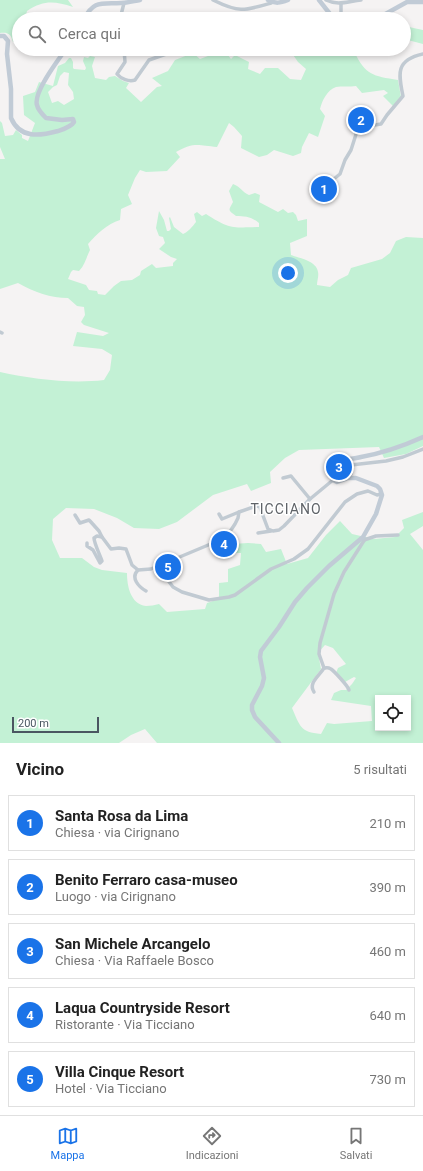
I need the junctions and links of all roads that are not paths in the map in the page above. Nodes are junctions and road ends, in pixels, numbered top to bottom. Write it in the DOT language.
graph roads {
  1 [pos="140,0"];
  2 [pos="213,0"];
  3 [pos="288,0"];
  4 [pos="319,0"];
  5 [pos="326,0"];
  6 [pos="361,0"];
  7 [pos="270,2"];
  8 [pos="423,2"];
  9 [pos="124,3"];
  10 [pos="341,4"];
  11 [pos="88,12"];
  12 [pos="122,12"];
  13 [pos="328,12"];
  14 [pos="342,12"];
  15 [pos="389,12"];
  16 [pos="0,36"];
  17 [pos="423,54"];
  18 [pos="61,56"];
  19 [pos="125,56"];
  20 [pos="160,56"];
  21 [pos="324,188"];
  22 [pos="423,437"];
  23 [pos="423,449"];
  24 [pos="283,478"];
  25 [pos="333,480"];
  26 [pos="342,480"];
  27 [pos="381,494"];
  28 [pos="310,499"];
  29 [pos="239,512"];
  30 [pos="218,514"];
  31 [pos="75,515"];
  32 [pos="273,531"];
  33 [pos="258,533"];
  34 [pos="398,535"];
  35 [pos="102,536"];
  36 [pos="363,540"];
  37 [pos="87,543"];
  38 [pos="158,567"];
  39 [pos="138,570"];
  40 [pos="146,591"];
  41 [pos="324,668"];
  42 [pos="349,690"];
  43 [pos="314,692"];
  44 [pos="280,743"];
  1 -- 9 [label="street"];
  2 -- 7 [label="street"];
  3 -- 7 [label="street"];
  4 -- 13 [label="street"];
  5 -- 10 [label="street"];
  6 -- 10 [label="street"];
  8 -- 15 [label="street"];
  9 -- 11 [label="street"];
  9 -- 12 [label="street"];
  10 -- 14 [label="street"];
  16 -- 18 [label="street"];
  17 -- 21 [label="street"];
  19 -- 20 [label="street"];
  22 -- 25 [label="street"];
  23 -- 26 [label="street"];
  24 -- 28 [label="street"];
  25 -- 26 [label="street"];
  25 -- 28 [label="street"];
  26 -- 27 [label="street"];
  27 -- 36 [label="street"];
  27 -- 38 [label="street"];
  28 -- 32 [label="street"];
  29 -- 30 [label="street"];
  29 -- 32 [label="street"];
  29 -- 38 [label="street"];
  31 -- 35 [label="street"];
  32 -- 33 [label="street"];
  34 -- 36 [label="street"];
  35 -- 37 [label="street"];
  35 -- 39 [label="street"];
  36 -- 41 [label="street"];
  36 -- 44 [label="street"];
  38 -- 39 [label="street"];
  39 -- 40 [label="street"];
  41 -- 42 [label="street"];
  41 -- 43 [label="street"];
}
